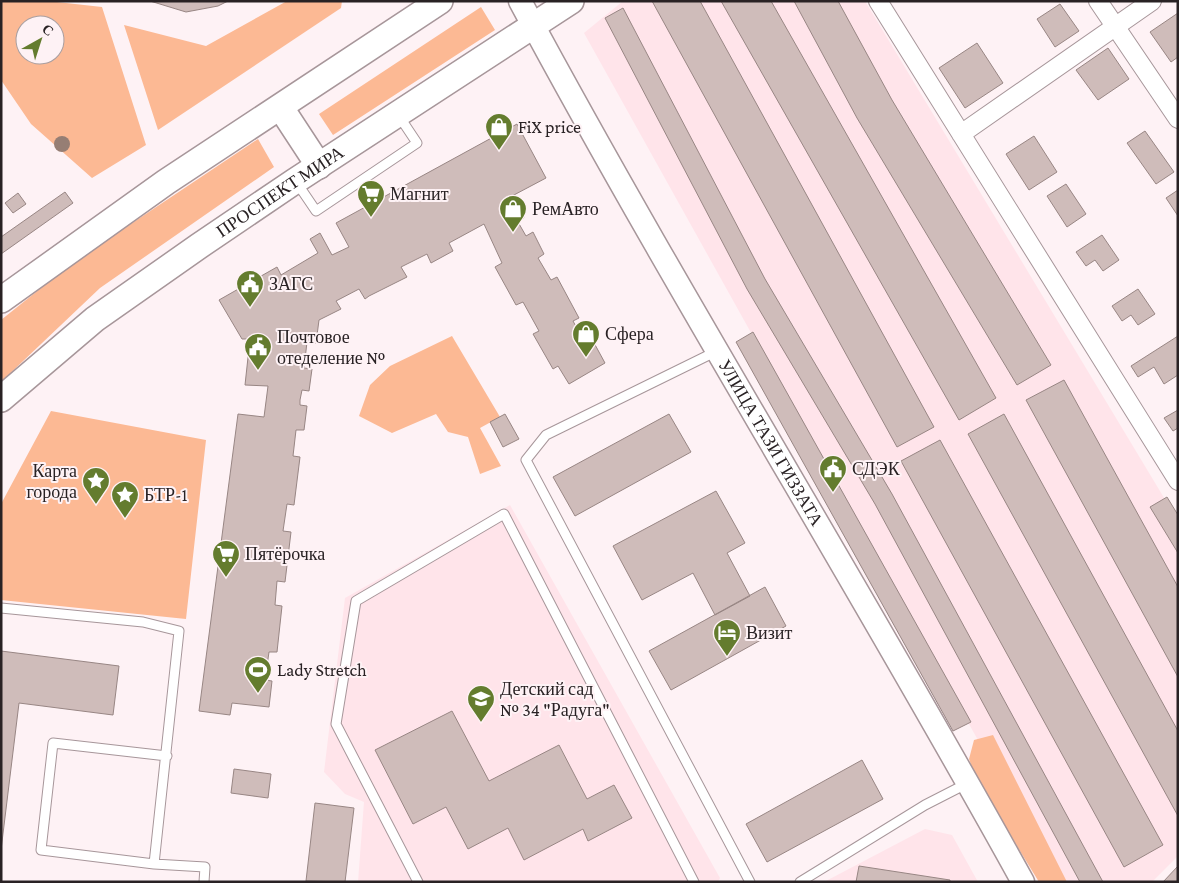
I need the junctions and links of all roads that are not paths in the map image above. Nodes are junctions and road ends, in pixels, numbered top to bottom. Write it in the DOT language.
graph roads {
  1 [pos="440,1"];
  2 [pos="520,1"];
  3 [pos="571,1"];
  4 [pos="878,1"];
  5 [pos="1098,1"];
  6 [pos="1152,1"];
  7 [pos="533,26"];
  8 [pos="1115,27"];
  9 [pos="281,108"];
  10 [pos="398,115"];
  11 [pos="1178,119"];
  12 [pos="961,134"];
  13 [pos="319,166"];
  14 [pos="295,181"];
  15 [pos="1,300"];
  16 [pos="718,350"];
  17 [pos="1,399"];
  18 [pos="1178,481"];
  19 [pos="1,608"];
  20 [pos="167,756"];
  21 [pos="969,783"];
  22 [pos="154,864"];
  23 [pos="204,882"];
  24 [pos="418,882"];
  25 [pos="694,882"];
  26 [pos="750,882"];
  27 [pos="800,882"];
  28 [pos="1023,882"];
  1 -- 9 [label="main road"];
  2 -- 7 [label="street, УЛИЦА ТАЗИ ГИЗЗАТА"];
  3 -- 7 [label="main road, ПРОСПЕКТ МИРА"];
  4 -- 12 [label="street"];
  5 -- 8 [label="street"];
  6 -- 8 [label="street"];
  7 -- 10 [label="main road, ПРОСПЕКТ МИРА"];
  7 -- 16 [label="street, УЛИЦА ТАЗИ ГИЗЗАТА"];
  8 -- 11 [label="street"];
  8 -- 12 [label="street"];
  9 -- 13 [label="main road"];
  9 -- 15 [label="main road"];
  10 -- 13 [label="main road, ПРОСПЕКТ МИРА"];
  10 -- 14 [label="lane"];
  12 -- 18 [label="street"];
  13 -- 14 [label="main road, ПРОСПЕКТ МИРА"];
  14 -- 17 [label="main road, ПРОСПЕКТ МИРА"];
  16 -- 21 [label="street, УЛИЦА ТАЗИ ГИЗЗАТА"];
  16 -- 26 [label="lane"];
  19 -- 20 [label="lane"];
  20 -- 22 [label="lane"];
  20 -- 22 [label="lane"];
  21 -- 27 [label="lane"];
  21 -- 28 [label="street, УЛИЦА ТАЗИ ГИЗЗАТА"];
  22 -- 23 [label="lane"];
  24 -- 25 [label="lane"];
}
